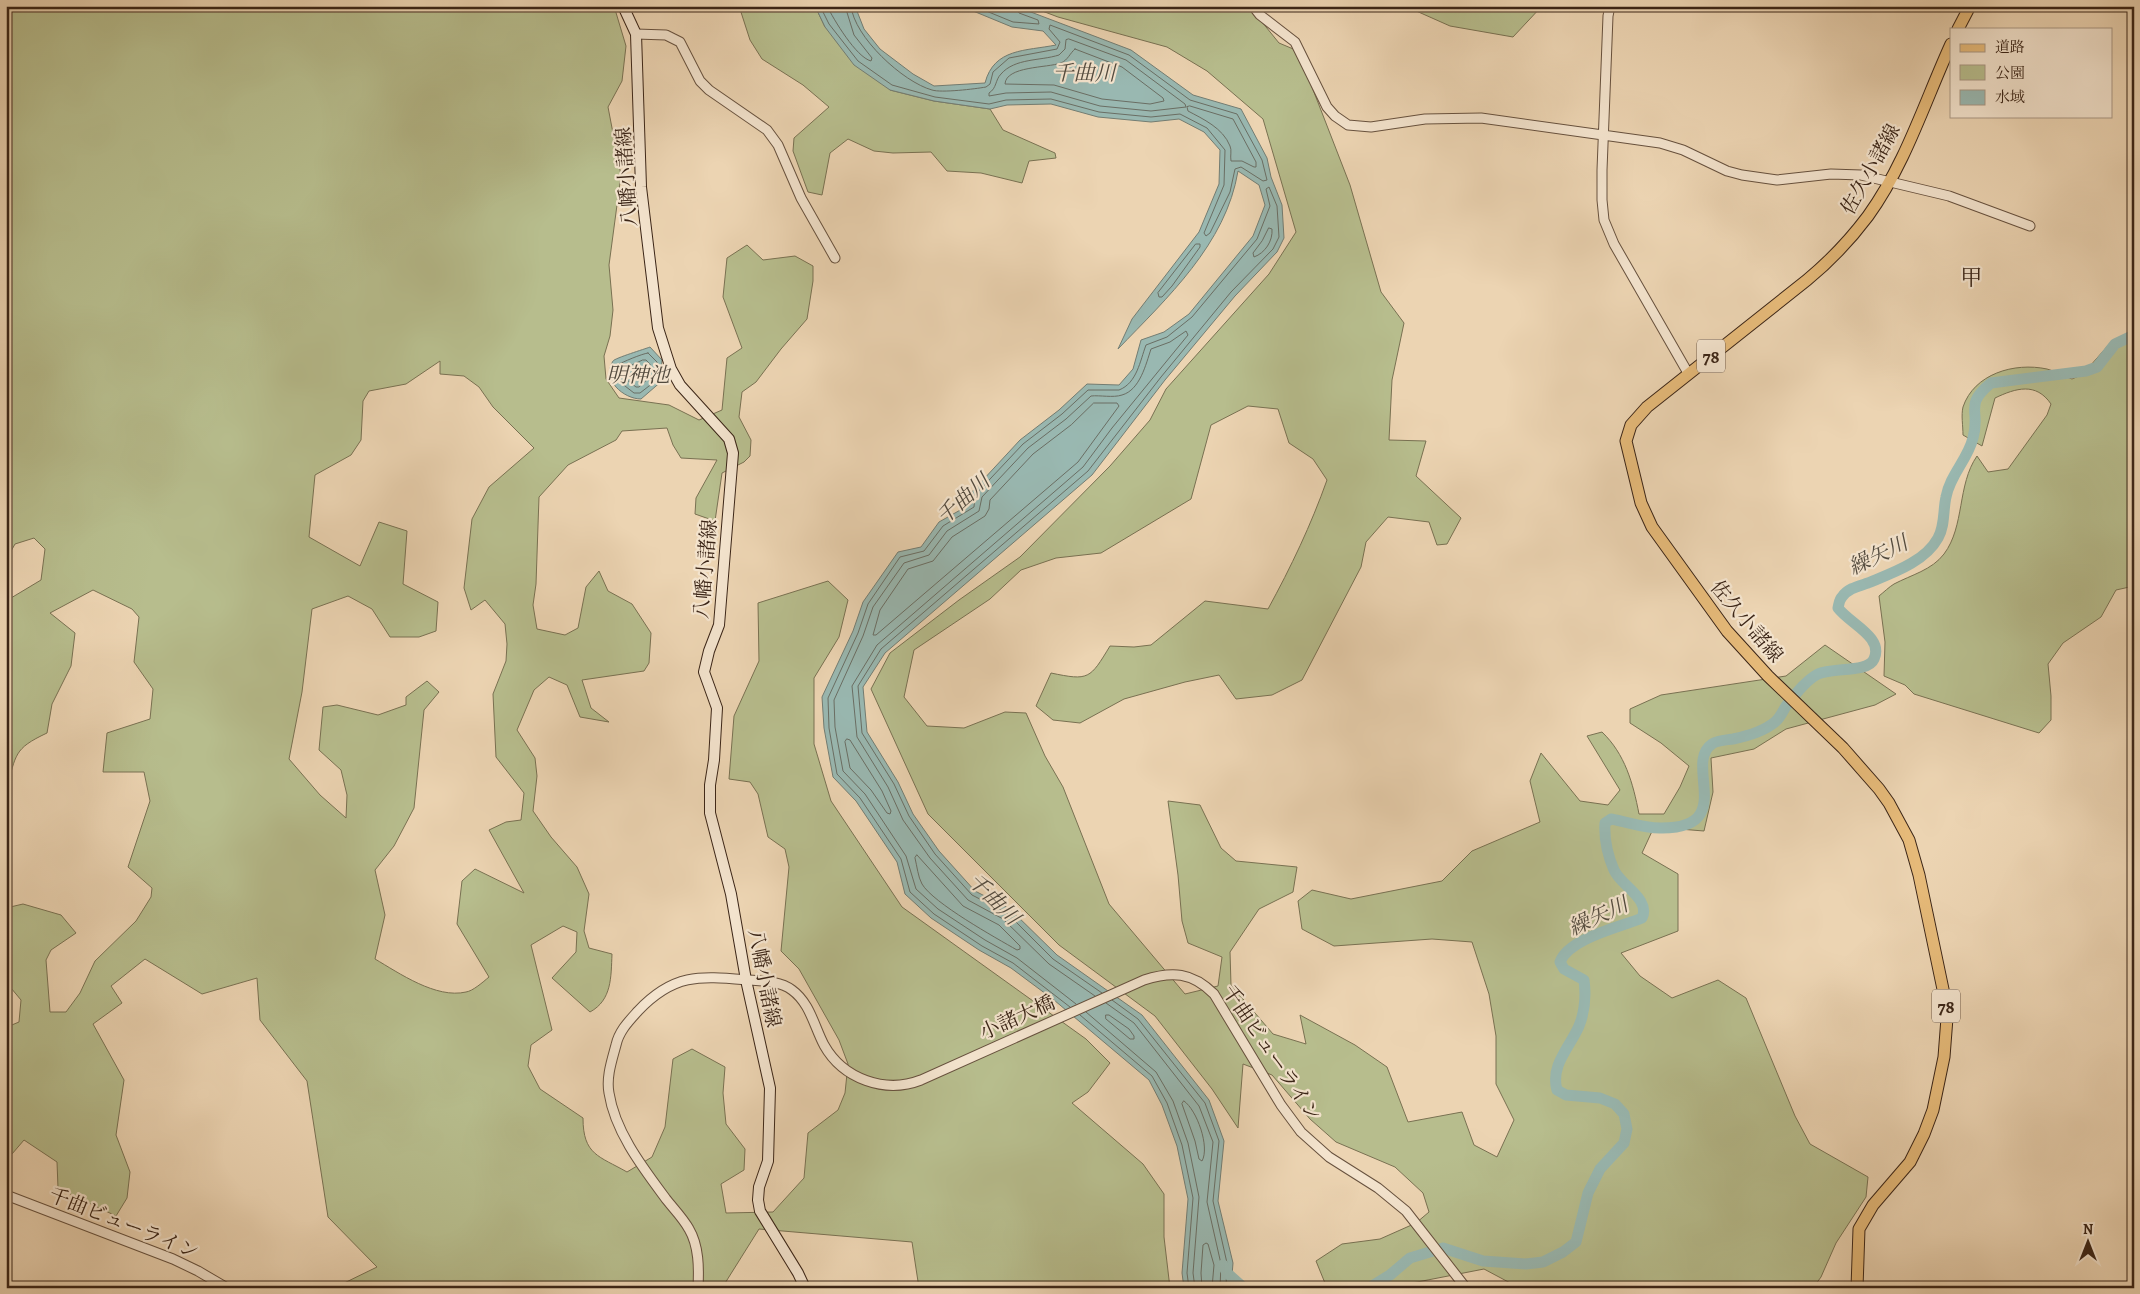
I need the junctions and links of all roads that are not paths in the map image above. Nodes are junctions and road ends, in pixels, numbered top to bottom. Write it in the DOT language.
graph roads {
  1 [pos="624,6"];
  2 [pos="1253,6"];
  3 [pos="1610,6"];
  4 [pos="1970,6"];
  5 [pos="1959,28"];
  6 [pos="636,34"];
  7 [pos="1950,46"];
  8 [pos="1604,136"];
  9 [pos="1888,182"];
  10 [pos="2030,226"];
  11 [pos="834,258"];
  12 [pos="1688,373"];
  13 [pos="1167,974"];
  14 [pos="746,980"];
  15 [pos="6,1195"];
  16 [pos="227,1288"];
  17 [pos="698,1288"];
  18 [pos="805,1288"];
  19 [pos="1466,1288"];
  20 [pos="1857,1288"];
  1 -- 6 [label="main road, 八幡小諸線"];
  2 -- 8 [label="street"];
  3 -- 8 [label="street"];
  4 -- 5 [label="main road"];
  6 -- 11 [label="street"];
  6 -- 14 [label="main road, 八幡小諸線"];
  7 -- 9 [label="main road, 佐久小諸線 / 78"];
  8 -- 9 [label="street"];
  8 -- 12 [label="street"];
  9 -- 10 [label="street"];
  9 -- 12 [label="main road, 佐久小諸線 / 78"];
  12 -- 20 [label="main road, 佐久小諸線 / 78"];
  13 -- 14 [label="street, 小諸大橋"];
  13 -- 19 [label="street, 千曲ビューライン"];
  14 -- 17 [label="street"];
  14 -- 18 [label="main road, 八幡小諸線"];
  15 -- 16 [label="street, 千曲ビューライン"];
}
